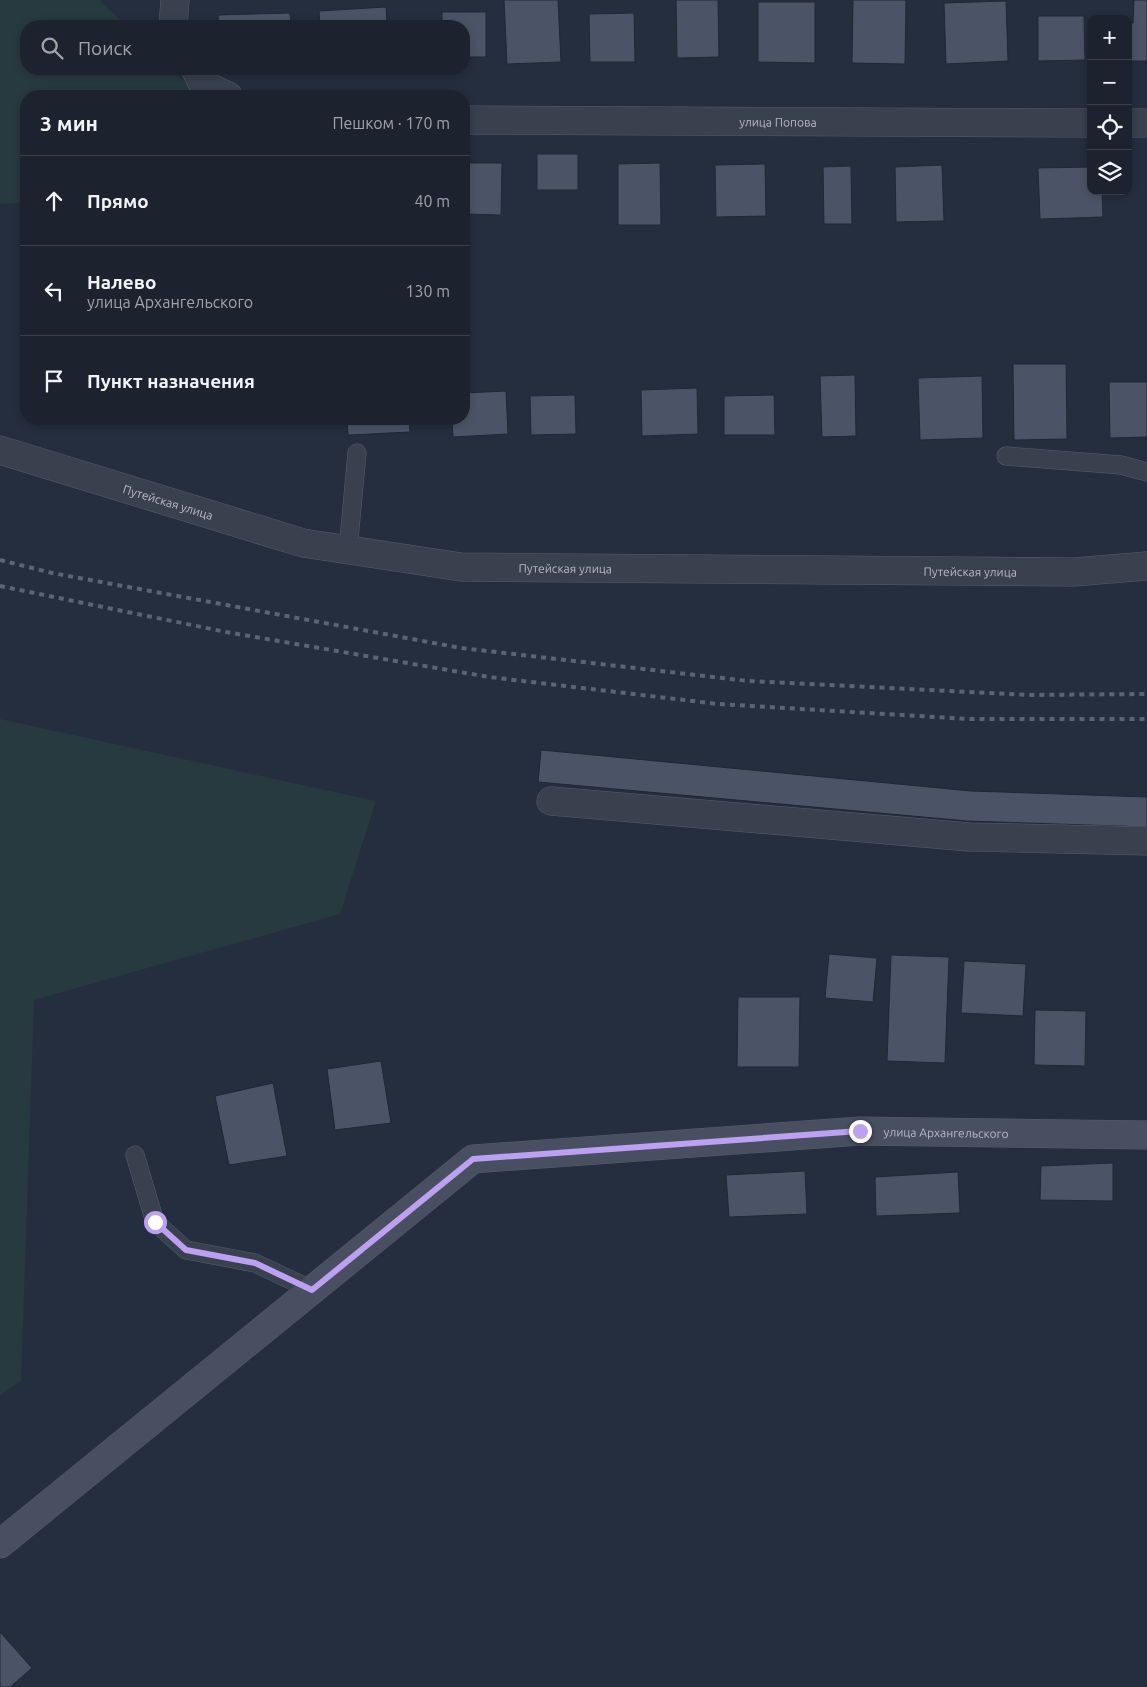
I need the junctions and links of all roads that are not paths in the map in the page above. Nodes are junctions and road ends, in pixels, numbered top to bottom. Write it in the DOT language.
graph roads {
  1 [pos="175,0"];
  2 [pos="173,20"];
  3 [pos="198,75"];
  4 [pos="215,90"];
  5 [pos="470,120"];
  6 [pos="1087,123"];
  7 [pos="1132,123"];
  8 [pos="1147,123"];
  9 [pos="0,450"];
  10 [pos="357,453"];
  11 [pos="1006,456"];
  12 [pos="1147,472"];
  13 [pos="348,550"];
  14 [pos="1147,566"];
  15 [pos="552,801"];
  16 [pos="1147,841"];
  17 [pos="1147,1135"];
  18 [pos="135,1155"];
  19 [pos="312,1290"];
  20 [pos="0,1544"];
  1 -- 2 [label="street"];
  3 -- 4 [label="street"];
  5 -- 6 [label="street, улица Попова"];
  7 -- 8 [label="street"];
  9 -- 13 [label="street, Путейская улица"];
  10 -- 13 [label="lane"];
  11 -- 12 [label="lane"];
  13 -- 14 [label="street, Путейская улица"];
  15 -- 16 [label="street"];
  17 -- 19 [label="street, улица Архангельского"];
  18 -- 19 [label="lane"];
  19 -- 20 [label="street, улица Архангельского"];
}
